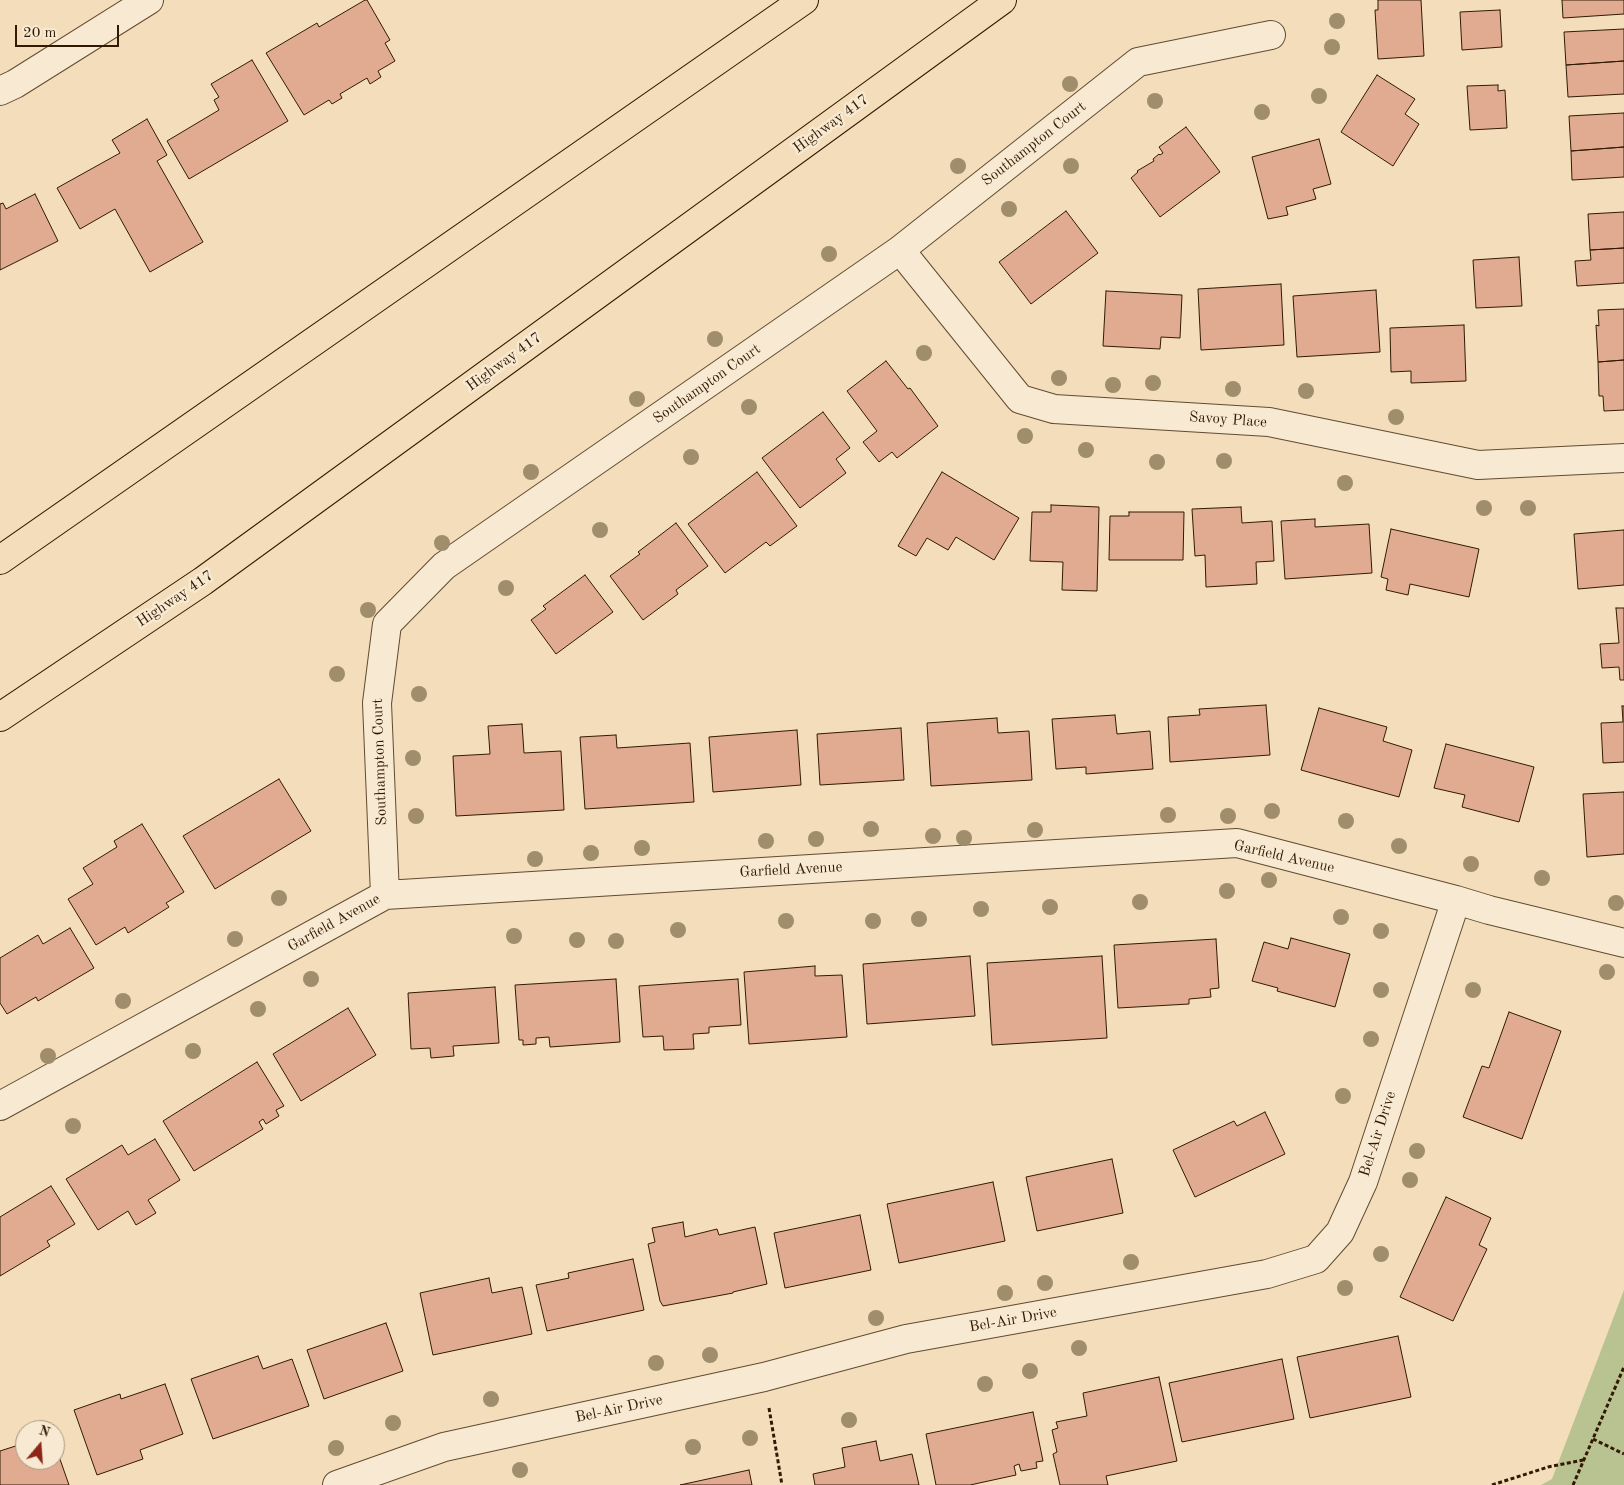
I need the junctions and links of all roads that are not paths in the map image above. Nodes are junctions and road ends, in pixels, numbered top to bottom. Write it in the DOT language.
graph roads {
  1 [pos="149,0"];
  2 [pos="804,0"];
  3 [pos="1002,0"];
  4 [pos="1271,35"];
  5 [pos="0,91"];
  6 [pos="900,250"];
  7 [pos="1624,458"];
  8 [pos="0,560"];
  9 [pos="0,717"];
  10 [pos="385,895"];
  11 [pos="1456,900"];
  12 [pos="1624,943"];
  13 [pos="0,1106"];
  14 [pos="337,1485"];
  1 -- 5 [label="street"];
  2 -- 8 [label="highway"];
  3 -- 9 [label="highway, Highway 417"];
  4 -- 6 [label="street, Southampton Court"];
  6 -- 7 [label="street, Savoy Place"];
  6 -- 10 [label="street, Southampton Court"];
  10 -- 11 [label="street, Garfield Avenue"];
  10 -- 13 [label="street, Garfield Avenue"];
  11 -- 12 [label="street, Garfield Avenue"];
  11 -- 14 [label="street, Bel-Air Drive"];
}
